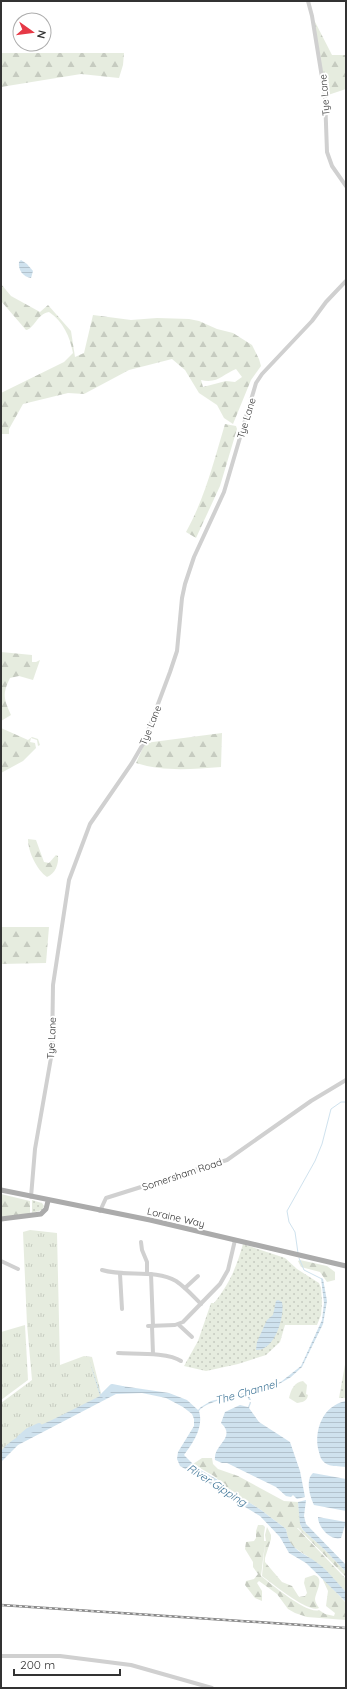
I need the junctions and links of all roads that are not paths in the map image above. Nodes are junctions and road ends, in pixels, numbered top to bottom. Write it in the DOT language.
graph roads {
  1 [pos="308,1"];
  2 [pos="346,186"];
  3 [pos="346,281"];
  4 [pos="346,1080"];
  5 [pos="1,1190"];
  6 [pos="31,1197"];
  7 [pos="48,1201"];
  8 [pos="100,1211"];
  9 [pos="1,1219"];
  10 [pos="235,1240"];
  11 [pos="141,1242"];
  12 [pos="1,1262"];
  13 [pos="346,1266"];
  14 [pos="18,1269"];
  15 [pos="102,1270"];
  16 [pos="120,1274"];
  17 [pos="149,1274"];
  18 [pos="198,1276"];
  19 [pos="185,1288"];
  20 [pos="201,1304"];
  21 [pos="122,1309"];
  22 [pos="179,1325"];
  23 [pos="151,1326"];
  24 [pos="192,1337"];
  25 [pos="170,1350"];
  26 [pos="118,1353"];
  27 [pos="153,1354"];
  28 [pos="168,1356"];
  29 [pos="181,1361"];
  30 [pos="1,1656"];
  31 [pos="212,1688"];
  1 -- 2 [label="street, Tye Lane"];
  3 -- 6 [label="street, Tye Lane"];
  4 -- 8 [label="street, Somersham Road"];
  5 -- 6 [label="main road, Loraine Way"];
  6 -- 7 [label="main road, Loraine Way"];
  7 -- 8 [label="main road, Loraine Way"];
  7 -- 9 [label="main road"];
  8 -- 10 [label="main road, Loraine Way"];
  10 -- 13 [label="main road, Loraine Way"];
  10 -- 20 [label="street"];
  11 -- 17 [label="street"];
  12 -- 14 [label="street"];
  15 -- 16 [label="street"];
  16 -- 17 [label="street"];
  16 -- 21 [label="street"];
  17 -- 19 [label="street"];
  17 -- 23 [label="street"];
  18 -- 19 [label="street"];
  19 -- 20 [label="street"];
  20 -- 22 [label="street"];
  22 -- 23 [label="street"];
  22 -- 24 [label="street"];
  23 -- 27 [label="street"];
  25 -- 28 [label="street"];
  26 -- 27 [label="street"];
  27 -- 28 [label="street"];
  28 -- 29 [label="street"];
  30 -- 31 [label="street"];
}
